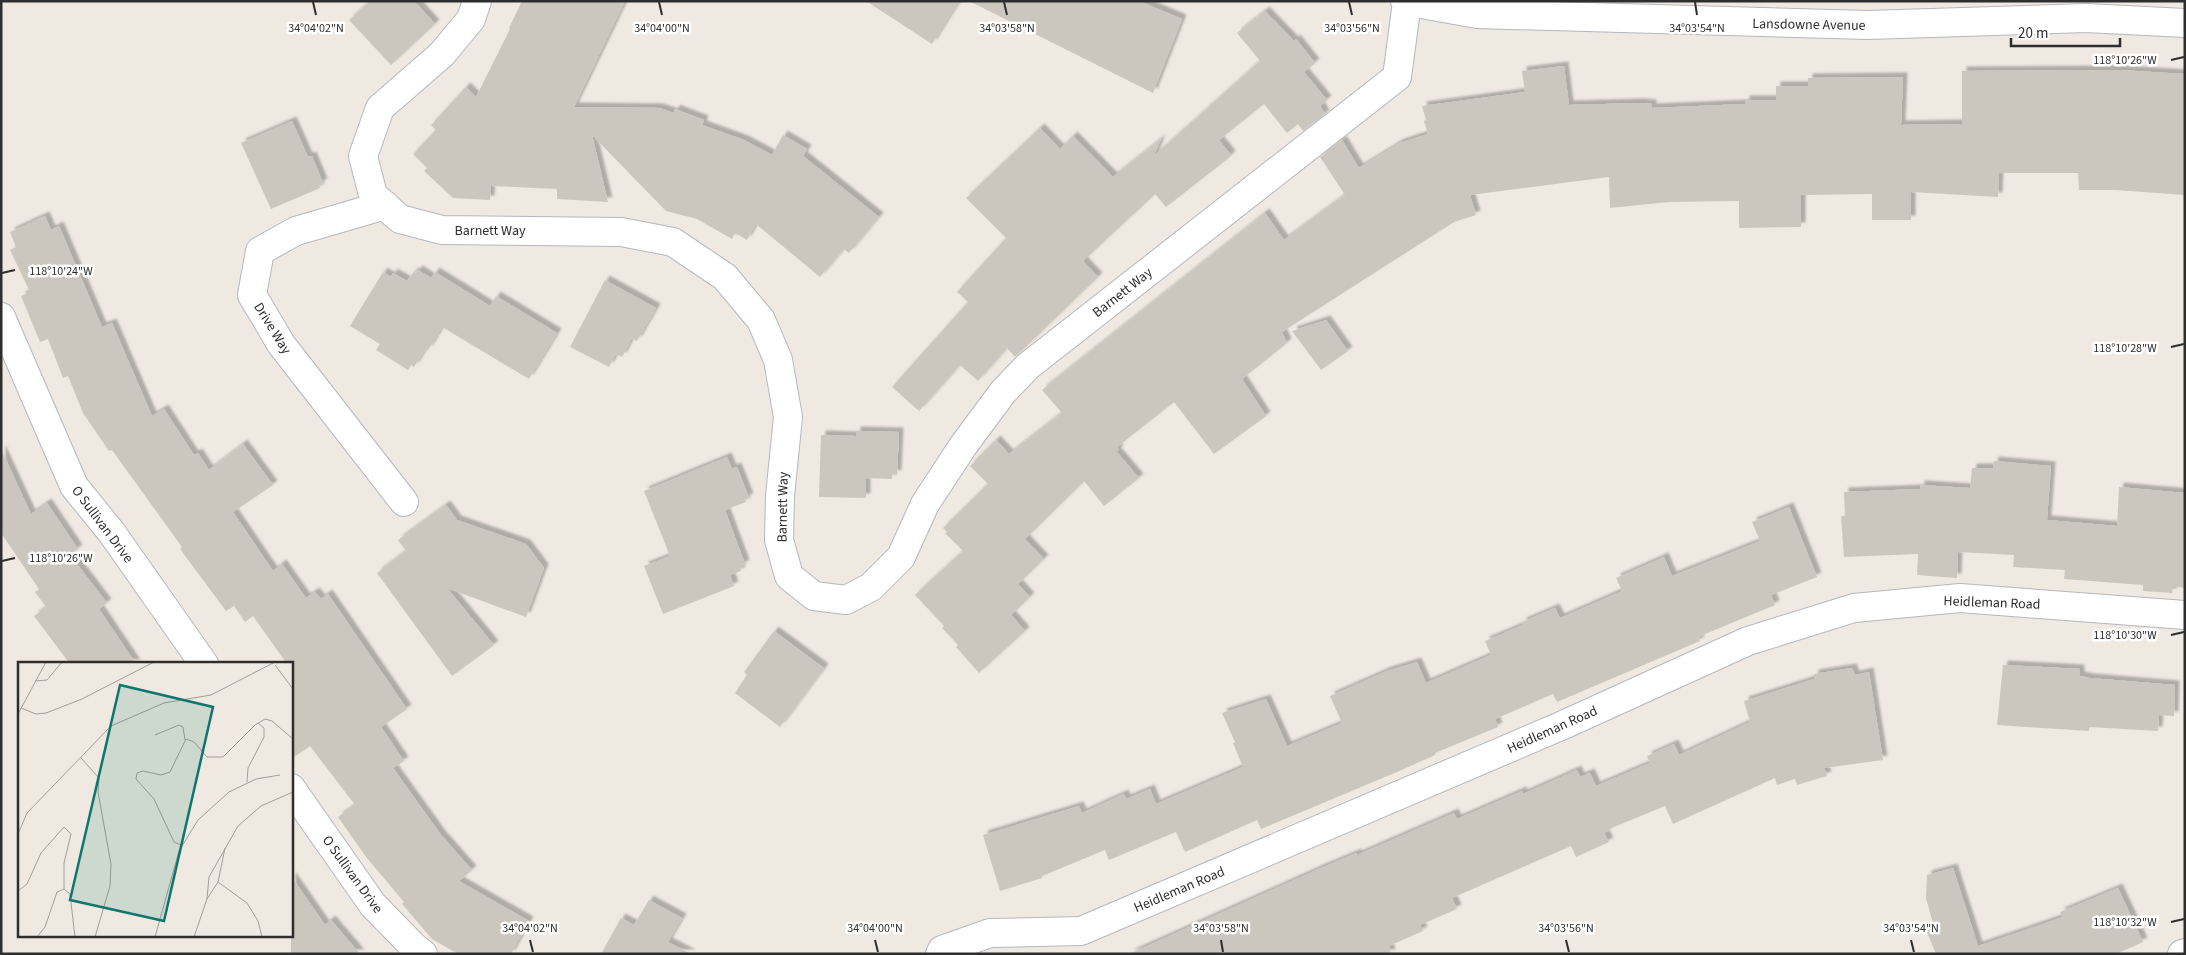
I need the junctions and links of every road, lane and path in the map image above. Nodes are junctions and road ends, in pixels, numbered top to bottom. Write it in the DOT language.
graph roads {
  1 [pos="477,1"];
  2 [pos="1406,2"];
  3 [pos="2185,22"];
  4 [pos="385,206"];
  5 [pos="1,317"];
  6 [pos="404,502"];
  7 [pos="2185,615"];
  8 [pos="203,662"];
  9 [pos="292,789"];
  10 [pos="423,954"];
  11 [pos="940,954"];
  1 -- 4 [label="street, Barnett Way"];
  2 -- 3 [label="street, Lansdowne Avenue"];
  2 -- 4 [label="street, Barnett Way"];
  4 -- 6 [label="street, Drive Way"];
  5 -- 8 [label="street, O Sullivan Drive"];
  7 -- 11 [label="street, Heidleman Road"];
  9 -- 10 [label="street, O Sullivan Drive"];
}
